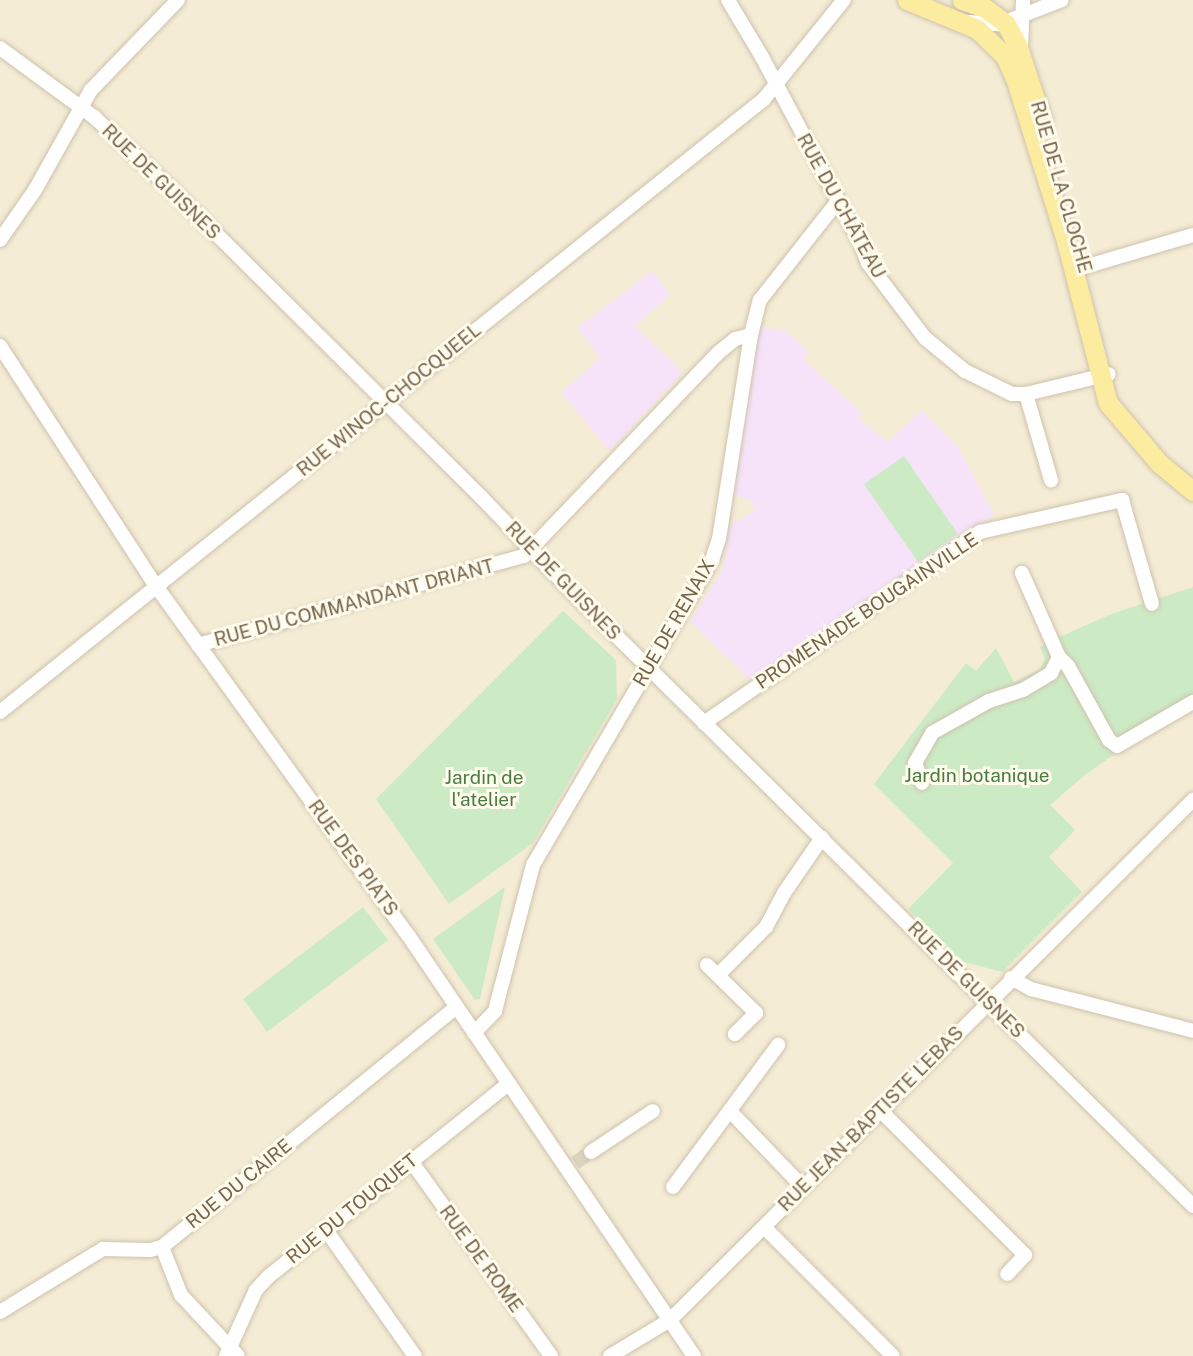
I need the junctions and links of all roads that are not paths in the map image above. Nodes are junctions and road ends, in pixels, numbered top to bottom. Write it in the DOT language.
graph roads {
  1 [pos="178,0"];
  2 [pos="729,0"];
  3 [pos="844,0"];
  4 [pos="907,0"];
  5 [pos="962,0"];
  6 [pos="1023,0"];
  7 [pos="1062,0"];
  8 [pos="960,20"];
  9 [pos="1013,20"];
  10 [pos="0,48"];
  11 [pos="776,86"];
  12 [pos="80,107"];
  13 [pos="837,202"];
  14 [pos="1193,235"];
  15 [pos="0,240"];
  16 [pos="1080,268"];
  17 [pos="751,335"];
  18 [pos="0,346"];
  19 [pos="5,357"];
  20 [pos="1104,375"];
  21 [pos="1026,394"];
  22 [pos="386,402"];
  23 [pos="1051,480"];
  24 [pos="1193,491"];
  25 [pos="532,551"];
  26 [pos="1022,573"];
  27 [pos="156,586"];
  28 [pos="1152,604"];
  29 [pos="198,645"];
  30 [pos="1059,657"];
  31 [pos="648,667"];
  32 [pos="1193,702"];
  33 [pos="0,712"];
  34 [pos="704,723"];
  35 [pos="922,783"];
  36 [pos="1193,800"];
  37 [pos="822,838"];
  38 [pos="1011,978"];
  39 [pos="988,1002"];
  40 [pos="456,1007"];
  41 [pos="1193,1031"];
  42 [pos="474,1033"];
  43 [pos="735,1034"];
  44 [pos="778,1045"];
  45 [pos="507,1085"];
  46 [pos="880,1110"];
  47 [pos="653,1111"];
  48 [pos="730,1111"];
  49 [pos="591,1152"];
  50 [pos="411,1161"];
  51 [pos="803,1186"];
  52 [pos="673,1187"];
  53 [pos="1193,1206"];
  54 [pos="764,1227"];
  55 [pos="326,1230"];
  56 [pos="162,1247"];
  57 [pos="1007,1274"];
  58 [pos="0,1312"];
  59 [pos="670,1320"];
  60 [pos="231,1353"];
  61 [pos="415,1356"];
  62 [pos="551,1356"];
  63 [pos="610,1356"];
  64 [pos="694,1356"];
  65 [pos="893,1356"];
  1 -- 12 [label="street"];
  2 -- 11 [label="street, RUE DU CHÂTEAU"];
  3 -- 11 [label="street, RUE WINOC-CHOCQUEEL"];
  4 -- 8 [label="main road"];
  5 -- 9 [label="main road"];
  6 -- 9 [label="street"];
  7 -- 9 [label="street"];
  8 -- 9 [label="street"];
  8 -- 16 [label="main road, RUE DE LA CLOCHE"];
  9 -- 16 [label="main road, RUE DE LA CLOCHE"];
  10 -- 12 [label="street, RUE DE GUISNES"];
  11 -- 13 [label="street, RUE DU CHÂTEAU"];
  11 -- 22 [label="street, RUE WINOC-CHOCQUEEL"];
  12 -- 15 [label="street"];
  12 -- 22 [label="street, RUE DE GUISNES"];
  13 -- 17 [label="street, RUE DE RENAIX"];
  13 -- 21 [label="street, RUE DU CHÂTEAU"];
  14 -- 16 [label="street"];
  16 -- 20 [label="main road, RUE DE LA CLOCHE"];
  17 -- 25 [label="street, RUE DU COMMANDANT DRIANT"];
  17 -- 31 [label="street, RUE DE RENAIX"];
  18 -- 19 [label="street, RUE DES PIATS"];
  19 -- 27 [label="street, RUE DES PIATS"];
  20 -- 21 [label="street, RUE DU CHÂTEAU"];
  20 -- 24 [label="main road, RUE DE LA CLOCHE"];
  21 -- 23 [label="street"];
  22 -- 25 [label="street, RUE DE GUISNES"];
  22 -- 27 [label="street, RUE WINOC-CHOCQUEEL"];
  25 -- 29 [label="street, RUE DU COMMANDANT DRIANT"];
  25 -- 31 [label="street, RUE DE GUISNES"];
  26 -- 30 [label="street"];
  27 -- 29 [label="street, RUE DES PIATS"];
  27 -- 33 [label="street, RUE WINOC-CHOCQUEEL"];
  28 -- 34 [label="street, PROMENADE BOUGAINVILLE"];
  29 -- 40 [label="street, RUE DES PIATS"];
  30 -- 32 [label="street"];
  30 -- 35 [label="street"];
  31 -- 34 [label="street, RUE DE GUISNES"];
  31 -- 42 [label="street, RUE DE RENAIX"];
  34 -- 37 [label="street, RUE DE GUISNES"];
  36 -- 38 [label="street, RUE JEAN-BAPTISTE LEBAS"];
  37 -- 39 [label="street, RUE DE GUISNES"];
  37 -- 43 [label="street"];
  38 -- 39 [label="street, RUE JEAN-BAPTISTE LEBAS"];
  38 -- 41 [label="street"];
  39 -- 46 [label="street, RUE JEAN-BAPTISTE LEBAS"];
  39 -- 53 [label="street, RUE DE GUISNES"];
  40 -- 42 [label="street, RUE DES PIATS"];
  40 -- 56 [label="street, RUE DU CAIRE"];
  42 -- 45 [label="street, RUE DES PIATS"];
  44 -- 48 [label="street"];
  45 -- 50 [label="street, RUE DU TOUQUET"];
  45 -- 59 [label="street, RUE DES PIATS"];
  46 -- 51 [label="street, RUE JEAN-BAPTISTE LEBAS"];
  46 -- 57 [label="street"];
  47 -- 49 [label="street"];
  48 -- 51 [label="street"];
  48 -- 52 [label="street"];
  50 -- 55 [label="street, RUE DU TOUQUET"];
  50 -- 62 [label="street, RUE DE ROME"];
  51 -- 54 [label="street, RUE JEAN-BAPTISTE LEBAS"];
  54 -- 59 [label="street, RUE JEAN-BAPTISTE LEBAS"];
  54 -- 65 [label="street"];
  55 -- 60 [label="street, RUE DU TOUQUET"];
  55 -- 61 [label="street"];
  56 -- 58 [label="street"];
  56 -- 60 [label="street"];
  59 -- 63 [label="street, RUE JEAN-BAPTISTE LEBAS"];
  59 -- 64 [label="street, RUE DES PIATS"];
}
